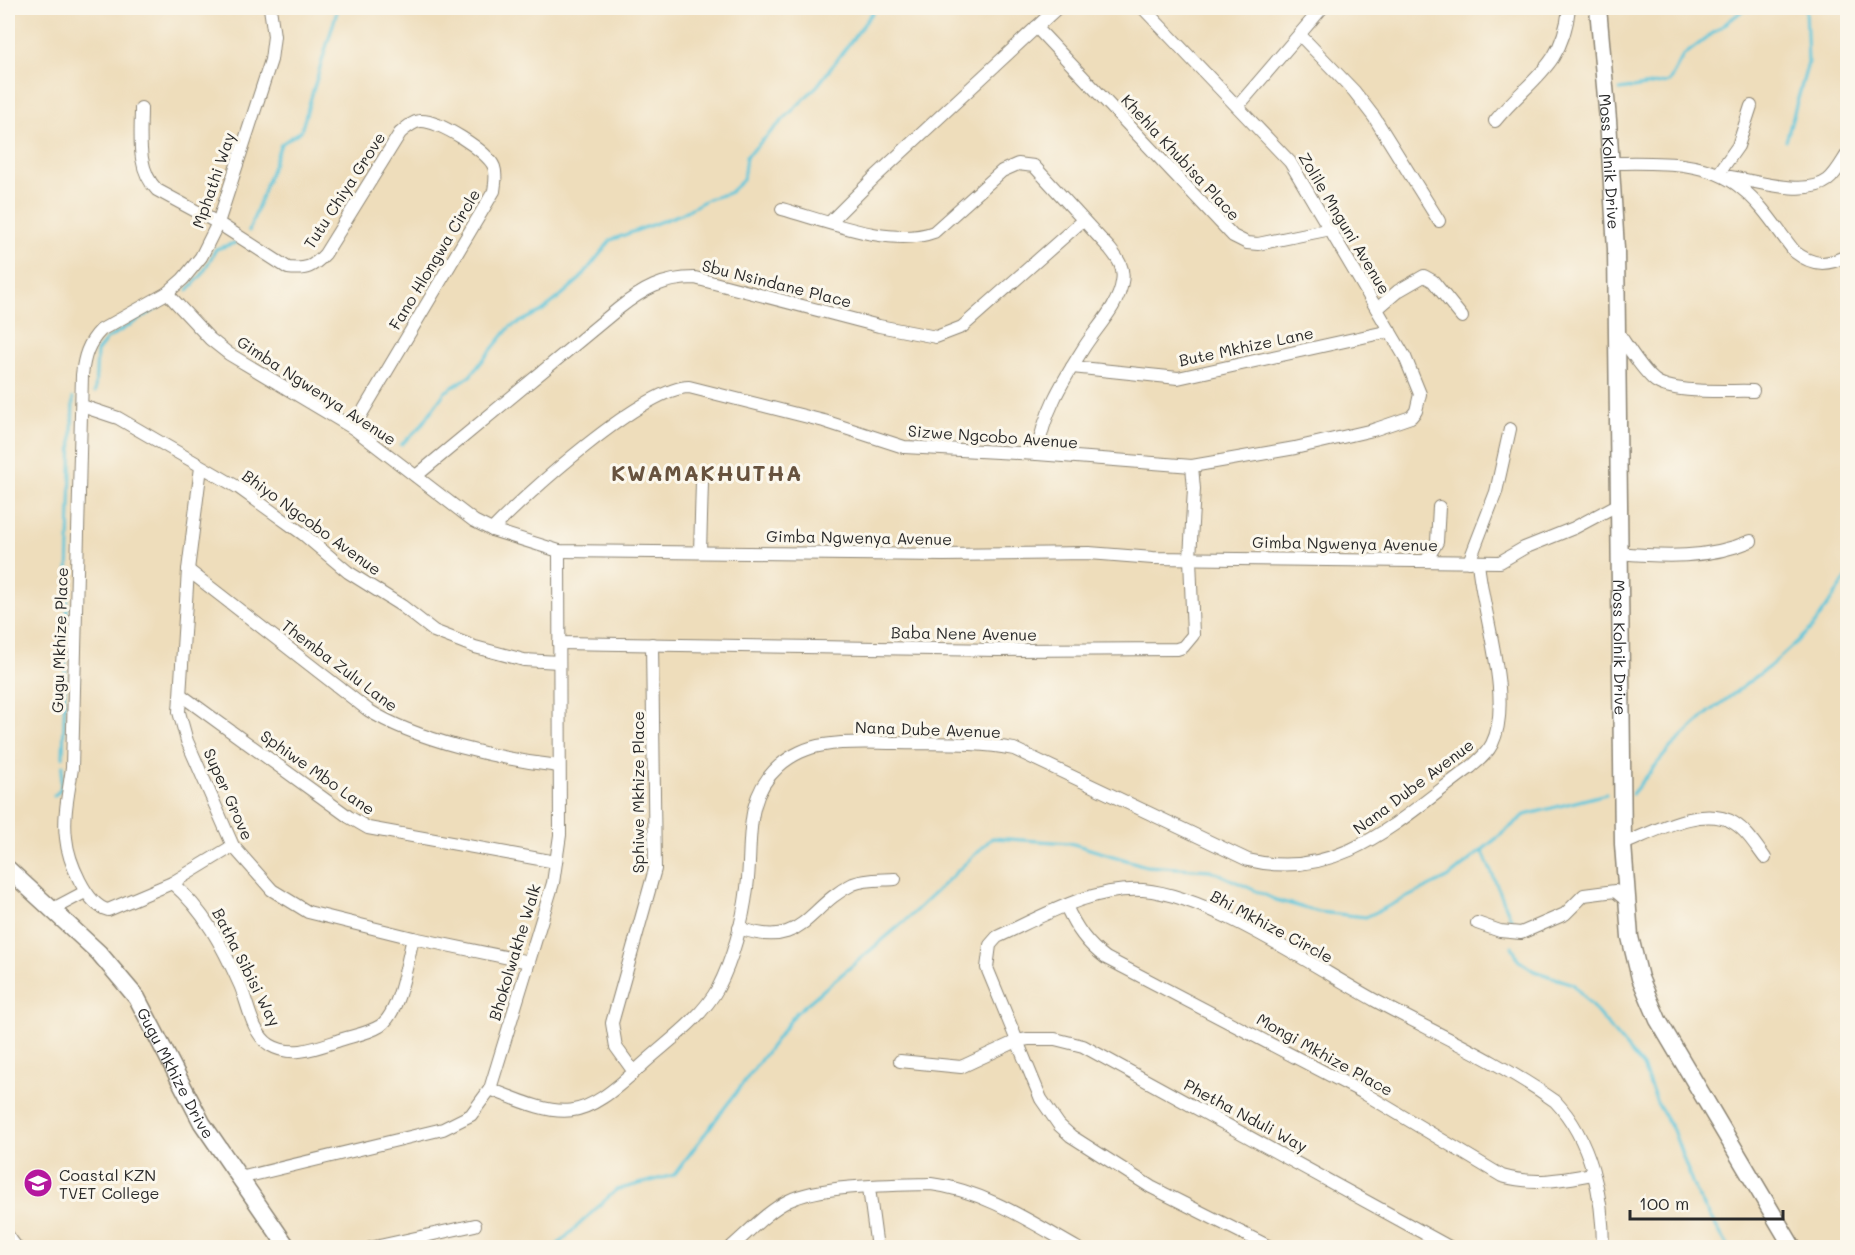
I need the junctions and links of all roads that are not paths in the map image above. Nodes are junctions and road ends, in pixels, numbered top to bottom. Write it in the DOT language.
graph roads {
  1 [pos="270,8"];
  2 [pos="1057,8"];
  3 [pos="1143,8"];
  4 [pos="1322,8"];
  5 [pos="1569,8"];
  6 [pos="1598,8"];
  7 [pos="1036,27"];
  8 [pos="1300,35"];
  9 [pos="1238,106"];
  10 [pos="1751,106"];
  11 [pos="141,108"];
  12 [pos="1495,121"];
  13 [pos="437,123"];
  14 [pos="1848,153"];
  15 [pos="1611,163"];
  16 [pos="1722,175"];
  17 [pos="782,209"];
  18 [pos="1082,221"];
  19 [pos="1439,221"];
  20 [pos="831,222"];
  21 [pos="218,223"];
  22 [pos="1331,229"];
  23 [pos="1848,255"];
  24 [pos="167,292"];
  25 [pos="1377,309"];
  26 [pos="1462,317"];
  27 [pos="1390,331"];
  28 [pos="1617,331"];
  29 [pos="89,346"];
  30 [pos="1072,367"];
  31 [pos="1753,391"];
  32 [pos="1420,394"];
  33 [pos="82,406"];
  34 [pos="352,428"];
  35 [pos="1510,429"];
  36 [pos="1037,453"];
  37 [pos="1192,466"];
  38 [pos="201,467"];
  39 [pos="416,476"];
  40 [pos="702,482"];
  41 [pos="1619,504"];
  42 [pos="1439,507"];
  43 [pos="492,530"];
  44 [pos="1751,541"];
  45 [pos="559,551"];
  46 [pos="700,552"];
  47 [pos="1618,553"];
  48 [pos="1191,558"];
  49 [pos="1426,561"];
  50 [pos="1474,562"];
  51 [pos="188,570"];
  52 [pos="559,643"];
  53 [pos="652,644"];
  54 [pos="559,662"];
  55 [pos="181,694"];
  56 [pos="559,766"];
  57 [pos="1623,844"];
  58 [pos="233,846"];
  59 [pos="1765,858"];
  60 [pos="556,862"];
  61 [pos="8,869"];
  62 [pos="895,879"];
  63 [pos="172,882"];
  64 [pos="86,892"];
  65 [pos="1628,901"];
  66 [pos="1066,906"];
  67 [pos="51,910"];
  68 [pos="1477,923"];
  69 [pos="740,928"];
  70 [pos="413,938"];
  71 [pos="529,962"];
  72 [pos="1017,1041"];
  73 [pos="900,1061"];
  74 [pos="634,1072"];
  75 [pos="490,1089"];
  76 [pos="1593,1174"];
  77 [pos="240,1178"];
  78 [pos="869,1188"];
  79 [pos="475,1225"];
  80 [pos="8,1236"];
  81 [pos="17,1248"];
  82 [pos="288,1248"];
  83 [pos="370,1248"];
  84 [pos="730,1248"];
  85 [pos="877,1248"];
  86 [pos="1077,1248"];
  87 [pos="1272,1248"];
  88 [pos="1451,1248"];
  89 [pos="1603,1248"];
  90 [pos="1793,1248"];
  1 -- 21 [label="street, Mphathi Way"];
  2 -- 7 [label="street"];
  3 -- 9 [label="street, Zolile Mnguni Avenue"];
  4 -- 8 [label="street"];
  5 -- 12 [label="street"];
  6 -- 15 [label="main road, Moss Kolnik Drive"];
  7 -- 20 [label="street"];
  7 -- 22 [label="street, Khehla Khubisa Place"];
  8 -- 9 [label="street"];
  8 -- 19 [label="street"];
  9 -- 22 [label="street, Zolile Mnguni Avenue"];
  10 -- 16 [label="street"];
  11 -- 21 [label="street"];
  13 -- 21 [label="street, Tutu Chiya Grove"];
  13 -- 34 [label="street, Fano Hlongwa Circle"];
  14 -- 16 [label="street"];
  15 -- 16 [label="street"];
  15 -- 28 [label="main road, Moss Kolnik Drive"];
  16 -- 23 [label="street"];
  17 -- 20 [label="street"];
  18 -- 20 [label="street"];
  18 -- 30 [label="street"];
  18 -- 39 [label="street, Sbu Nsindane Place"];
  21 -- 24 [label="street, Mphathi Way"];
  22 -- 25 [label="street, Zolile Mnguni Avenue"];
  24 -- 29 [label="street, Mphathi Way"];
  24 -- 34 [label="street, Gimba Ngwenya Avenue"];
  25 -- 26 [label="street"];
  25 -- 27 [label="street, Zolile Mnguni Avenue"];
  27 -- 30 [label="street, Bute Mkhize Lane"];
  27 -- 32 [label="street, Zolile Mnguni Avenue"];
  28 -- 31 [label="street"];
  28 -- 41 [label="main road, Moss Kolnik Drive"];
  29 -- 33 [label="street, Gugu Mkhize Place"];
  30 -- 36 [label="street"];
  32 -- 37 [label="street, Sizwe Ngcobo Avenue"];
  33 -- 38 [label="street, Bhiyo Ngcobo Avenue"];
  33 -- 64 [label="street, Gugu Mkhize Place"];
  34 -- 39 [label="street, Gimba Ngwenya Avenue"];
  35 -- 50 [label="street"];
  36 -- 37 [label="street, Sizwe Ngcobo Avenue"];
  36 -- 43 [label="street, Sizwe Ngcobo Avenue"];
  37 -- 48 [label="street, Baba Nene Avenue"];
  38 -- 51 [label="street, Super Grove"];
  38 -- 54 [label="street, Bhiyo Ngcobo Avenue"];
  39 -- 43 [label="street, Gimba Ngwenya Avenue"];
  40 -- 46 [label="street"];
  41 -- 47 [label="main road, Moss Kolnik Drive"];
  41 -- 50 [label="street, Gimba Ngwenya Avenue"];
  42 -- 49 [label="street"];
  43 -- 45 [label="street, Gimba Ngwenya Avenue"];
  44 -- 47 [label="street"];
  45 -- 46 [label="street, Gimba Ngwenya Avenue"];
  45 -- 52 [label="street, Bhokolwakhe Walk"];
  46 -- 48 [label="street, Gimba Ngwenya Avenue"];
  47 -- 57 [label="main road, Moss Kolnik Drive"];
  48 -- 49 [label="street, Gimba Ngwenya Avenue"];
  48 -- 53 [label="street, Baba Nene Avenue"];
  49 -- 50 [label="street, Gimba Ngwenya Avenue"];
  50 -- 69 [label="street, Nana Dube Avenue"];
  51 -- 55 [label="street, Super Grove"];
  51 -- 56 [label="street, Themba Zulu Lane"];
  52 -- 53 [label="street, Baba Nene Avenue"];
  52 -- 54 [label="street, Bhokolwakhe Walk"];
  53 -- 74 [label="street, Sphiwe Mkhize Place"];
  54 -- 56 [label="street, Bhokolwakhe Walk"];
  55 -- 58 [label="street, Super Grove"];
  55 -- 60 [label="street, Sphiwe Mbo Lane"];
  56 -- 60 [label="street, Bhokolwakhe Walk"];
  57 -- 59 [label="street"];
  57 -- 65 [label="main road, Moss Kolnik Drive"];
  58 -- 63 [label="street"];
  58 -- 70 [label="street, Super Grove"];
  60 -- 71 [label="street, Bhokolwakhe Walk"];
  61 -- 67 [label="main road, Gugu Mkhize Drive"];
  62 -- 69 [label="street"];
  63 -- 64 [label="street, Gugu Mkhize Place"];
  63 -- 70 [label="street, Batha Sibisi Way"];
  64 -- 67 [label="street"];
  65 -- 68 [label="street"];
  65 -- 90 [label="main road, Moss Kolnik Drive"];
  66 -- 72 [label="street, Bhi Mkhize Circle"];
  66 -- 76 [label="street, Mongi Mkhize Place"];
  66 -- 76 [label="street, Bhi Mkhize Circle"];
  67 -- 77 [label="main road, Gugu Mkhize Drive"];
  69 -- 74 [label="street, Nana Dube Avenue"];
  70 -- 71 [label="street, Super Grove"];
  71 -- 75 [label="street, Bhokolwakhe Walk"];
  72 -- 73 [label="street"];
  72 -- 87 [label="street, Bhi Mkhize Circle"];
  72 -- 88 [label="street, Phetha Nduli Way"];
  74 -- 75 [label="street, Nana Dube Avenue"];
  75 -- 77 [label="street, Bhokolwakhe Walk"];
  76 -- 89 [label="street, Bhi Mkhize Circle"];
  77 -- 82 [label="main road, Gugu Mkhize Drive"];
  78 -- 84 [label="street"];
  78 -- 85 [label="street"];
  78 -- 86 [label="street"];
  79 -- 83 [label="street"];
  80 -- 81 [label="street"];
}
